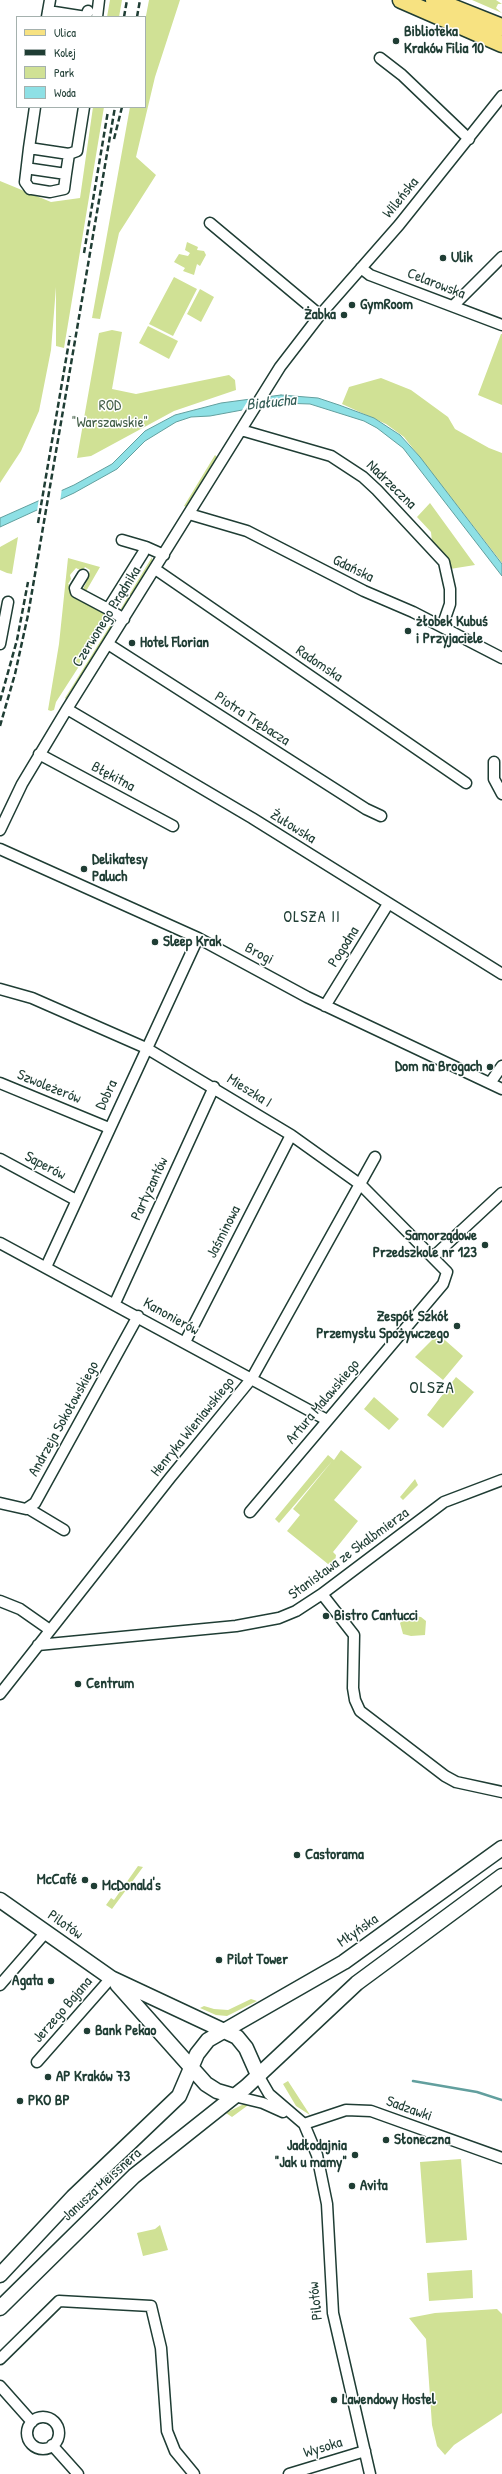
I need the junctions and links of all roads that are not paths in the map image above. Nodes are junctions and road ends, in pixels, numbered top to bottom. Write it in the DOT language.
graph roads {
  1 [pos="50,0"];
  2 [pos="99,0"];
  3 [pos="401,0"];
  4 [pos="434,0"];
  5 [pos="88,11"];
  6 [pos="48,14"];
  7 [pos="73,16"];
  8 [pos="86,16"];
  9 [pos="97,16"];
  10 [pos="502,27"];
  11 [pos="502,44"];
  12 [pos="380,58"];
  13 [pos="502,96"];
  14 [pos="35,108"];
  15 [pos="84,108"];
  16 [pos="469,139"];
  17 [pos="29,148"];
  18 [pos="69,154"];
  19 [pos="32,169"];
  20 [pos="66,174"];
  21 [pos="210,223"];
  22 [pos="502,257"];
  23 [pos="362,268"];
  24 [pos="453,306"];
  25 [pos="320,316"];
  26 [pos="502,325"];
  27 [pos="243,426"];
  28 [pos="189,514"];
  29 [pos="122,540"];
  30 [pos="146,547"];
  31 [pos="164,555"];
  32 [pos="155,569"];
  33 [pos="83,575"];
  34 [pos="8,602"];
  35 [pos="108,609"];
  36 [pos="124,619"];
  37 [pos="442,627"];
  38 [pos="0,644"];
  39 [pos="108,644"];
  40 [pos="502,658"];
  41 [pos="67,709"];
  42 [pos="39,754"];
  43 [pos="494,762"];
  44 [pos="466,783"];
  45 [pos="502,794"];
  46 [pos="381,816"];
  47 [pos="173,826"];
  48 [pos="0,830"];
  49 [pos="0,849"];
  50 [pos="388,904"];
  51 [pos="198,938"];
  52 [pos="502,974"];
  53 [pos="0,989"];
  54 [pos="325,1006"];
  55 [pos="146,1048"];
  56 [pos="502,1066"];
  57 [pos="0,1083"];
  58 [pos="490,1083"];
  59 [pos="214,1087"];
  60 [pos="502,1090"];
  61 [pos="109,1128"];
  62 [pos="291,1135"];
  63 [pos="375,1157"];
  64 [pos="0,1159"];
  65 [pos="361,1185"];
  66 [pos="502,1193"];
  67 [pos="76,1200"];
  68 [pos="0,1243"];
  69 [pos="433,1257"];
  70 [pos="46,1267"];
  71 [pos="447,1272"];
  72 [pos="115,1303"];
  73 [pos="138,1316"];
  74 [pos="185,1342"];
  75 [pos="252,1378"];
  76 [pos="326,1420"];
  77 [pos="502,1480"];
  78 [pos="0,1503"];
  79 [pos="29,1509"];
  80 [pos="250,1512"];
  81 [pos="64,1530"];
  82 [pos="322,1594"];
  83 [pos="0,1601"];
  84 [pos="50,1630"];
  85 [pos="38,1645"];
  86 [pos="0,1694"];
  87 [pos="502,1792"];
  88 [pos="502,1848"];
  89 [pos="502,1876"];
  90 [pos="0,1900"];
  91 [pos="46,1932"];
  92 [pos="111,1978"];
  93 [pos="0,1985"];
  94 [pos="226,2030"];
  95 [pos="37,2062"];
  96 [pos="191,2065"];
  97 [pos="258,2075"];
  98 [pos="234,2096"];
  99 [pos="304,2124"];
  100 [pos="502,2158"];
  101 [pos="0,2275"];
  102 [pos="0,2308"];
  103 [pos="0,2359"];
  104 [pos="0,2386"];
  105 [pos="32,2422"];
  106 [pos="52,2445"];
  107 [pos="365,2451"];
  108 [pos="78,2474"];
  109 [pos="194,2474"];
  110 [pos="289,2474"];
  111 [pos="370,2474"];
  1 -- 6 [label="street"];
  2 -- 9 [label="street"];
  3 -- 11 [label="main road"];
  4 -- 10 [label="main road"];
  5 -- 8 [label="street"];
  6 -- 7 [label="street"];
  12 -- 16 [label="street"];
  13 -- 16 [label="street, Wileńska"];
  14 -- 17 [label="street"];
  15 -- 18 [label="street"];
  16 -- 23 [label="street, Wileńska"];
  17 -- 18 [label="street"];
  17 -- 20 [label="street"];
  18 -- 20 [label="street"];
  19 -- 20 [label="street"];
  21 -- 25 [label="street"];
  22 -- 24 [label="street"];
  23 -- 24 [label="street, Celarowska"];
  23 -- 25 [label="street, Wileńska"];
  24 -- 26 [label="street, Celarowska"];
  25 -- 27 [label="street, Wileńska"];
  27 -- 28 [label="street, Czerwonego Prądnika"];
  27 -- 37 [label="street, Nadrzeczna"];
  28 -- 31 [label="street, Czerwonego Prądnika"];
  28 -- 37 [label="street, Gdańska"];
  29 -- 30 [label="street"];
  30 -- 31 [label="street"];
  30 -- 35 [label="street"];
  31 -- 32 [label="street, Czerwonego Prądnika"];
  32 -- 36 [label="street, Czerwonego Prądnika"];
  32 -- 44 [label="street, Radomska"];
  33 -- 35 [label="street"];
  34 -- 38 [label="street"];
  35 -- 36 [label="street"];
  36 -- 39 [label="street, Czerwonego Prądnika"];
  37 -- 40 [label="street, Gdańska"];
  39 -- 41 [label="street, Czerwonego Prądnika"];
  39 -- 46 [label="street, Piotra Trębacza"];
  41 -- 42 [label="street, Czerwonego Prądnika"];
  41 -- 50 [label="street, Żułowska"];
  42 -- 47 [label="street, Błękitna"];
  42 -- 48 [label="street, Czerwonego Prądnika"];
  43 -- 45 [label="street"];
  49 -- 51 [label="street, Brogi"];
  50 -- 52 [label="street, Żułowska"];
  50 -- 54 [label="street, Pogodna"];
  51 -- 54 [label="street, Brogi"];
  51 -- 55 [label="street, Dobra"];
  53 -- 55 [label="street, Mieszka I"];
  54 -- 58 [label="street, Brogi"];
  55 -- 59 [label="street, Mieszka I"];
  55 -- 61 [label="street, Dobra"];
  56 -- 58 [label="street"];
  57 -- 61 [label="street, Szwoleżerów"];
  58 -- 60 [label="street, Brogi"];
  59 -- 62 [label="street, Mieszka I"];
  59 -- 72 [label="street, Partyzantów"];
  61 -- 67 [label="street, Dobra"];
  62 -- 65 [label="street, Mieszka I"];
  62 -- 74 [label="street, Jaśminowa"];
  63 -- 65 [label="street, Henryka Wieniawskiego"];
  64 -- 67 [label="street, Saperów"];
  65 -- 69 [label="street, Mieszka I"];
  65 -- 75 [label="street, Henryka Wieniawskiego"];
  66 -- 69 [label="street"];
  67 -- 70 [label="street, Dobra"];
  68 -- 70 [label="street, Kanonierów"];
  69 -- 71 [label="street, Mieszka I"];
  70 -- 72 [label="street, Kanonierów"];
  71 -- 76 [label="street, Artura Malawskiego"];
  72 -- 73 [label="street, Kanonierów"];
  73 -- 74 [label="street, Kanonierów"];
  73 -- 79 [label="street, Andrzeja Sokołowskiego"];
  74 -- 75 [label="street, Kanonierów"];
  75 -- 76 [label="street, Kanonierów"];
  75 -- 84 [label="street, Henryka Wieniawskiego"];
  76 -- 80 [label="street, Artura Malawskiego"];
  77 -- 82 [label="street, Stanisława ze Skalbmierza"];
  78 -- 79 [label="street"];
  79 -- 81 [label="street"];
  82 -- 85 [label="street, Stanisława ze Skalbmierza"];
  82 -- 87 [label="street"];
  83 -- 84 [label="street"];
  84 -- 85 [label="street, Henryka Wieniawskiego"];
  85 -- 86 [label="street, Henryka Wieniawskiego"];
  88 -- 94 [label="main road, Młyńska"];
  89 -- 97 [label="main road"];
  90 -- 91 [label="main road, Pilotów"];
  91 -- 92 [label="main road, Pilotów"];
  91 -- 93 [label="street"];
  92 -- 94 [label="main road, Pilotów"];
  92 -- 95 [label="street, Jerzego Bajana"];
  92 -- 96 [label="main road, Pilotów"];
  94 -- 96 [label="main road"];
  94 -- 97 [label="main road"];
  96 -- 98 [label="main road"];
  96 -- 101 [label="main road, Janusza Meissnera"];
  97 -- 98 [label="main road"];
  97 -- 99 [label="street, Pilotów"];
  98 -- 99 [label="street"];
  98 -- 102 [label="main road, Janusza Meissnera"];
  99 -- 100 [label="street, Sadzawki"];
  99 -- 107 [label="street, Pilotów"];
  103 -- 109 [label="street"];
  104 -- 105 [label="street"];
  105 -- 106 [label="street"];
  105 -- 106 [label="street"];
  106 -- 108 [label="street"];
  107 -- 110 [label="street, Wysoka"];
  107 -- 111 [label="street, Pilotów"];
}
